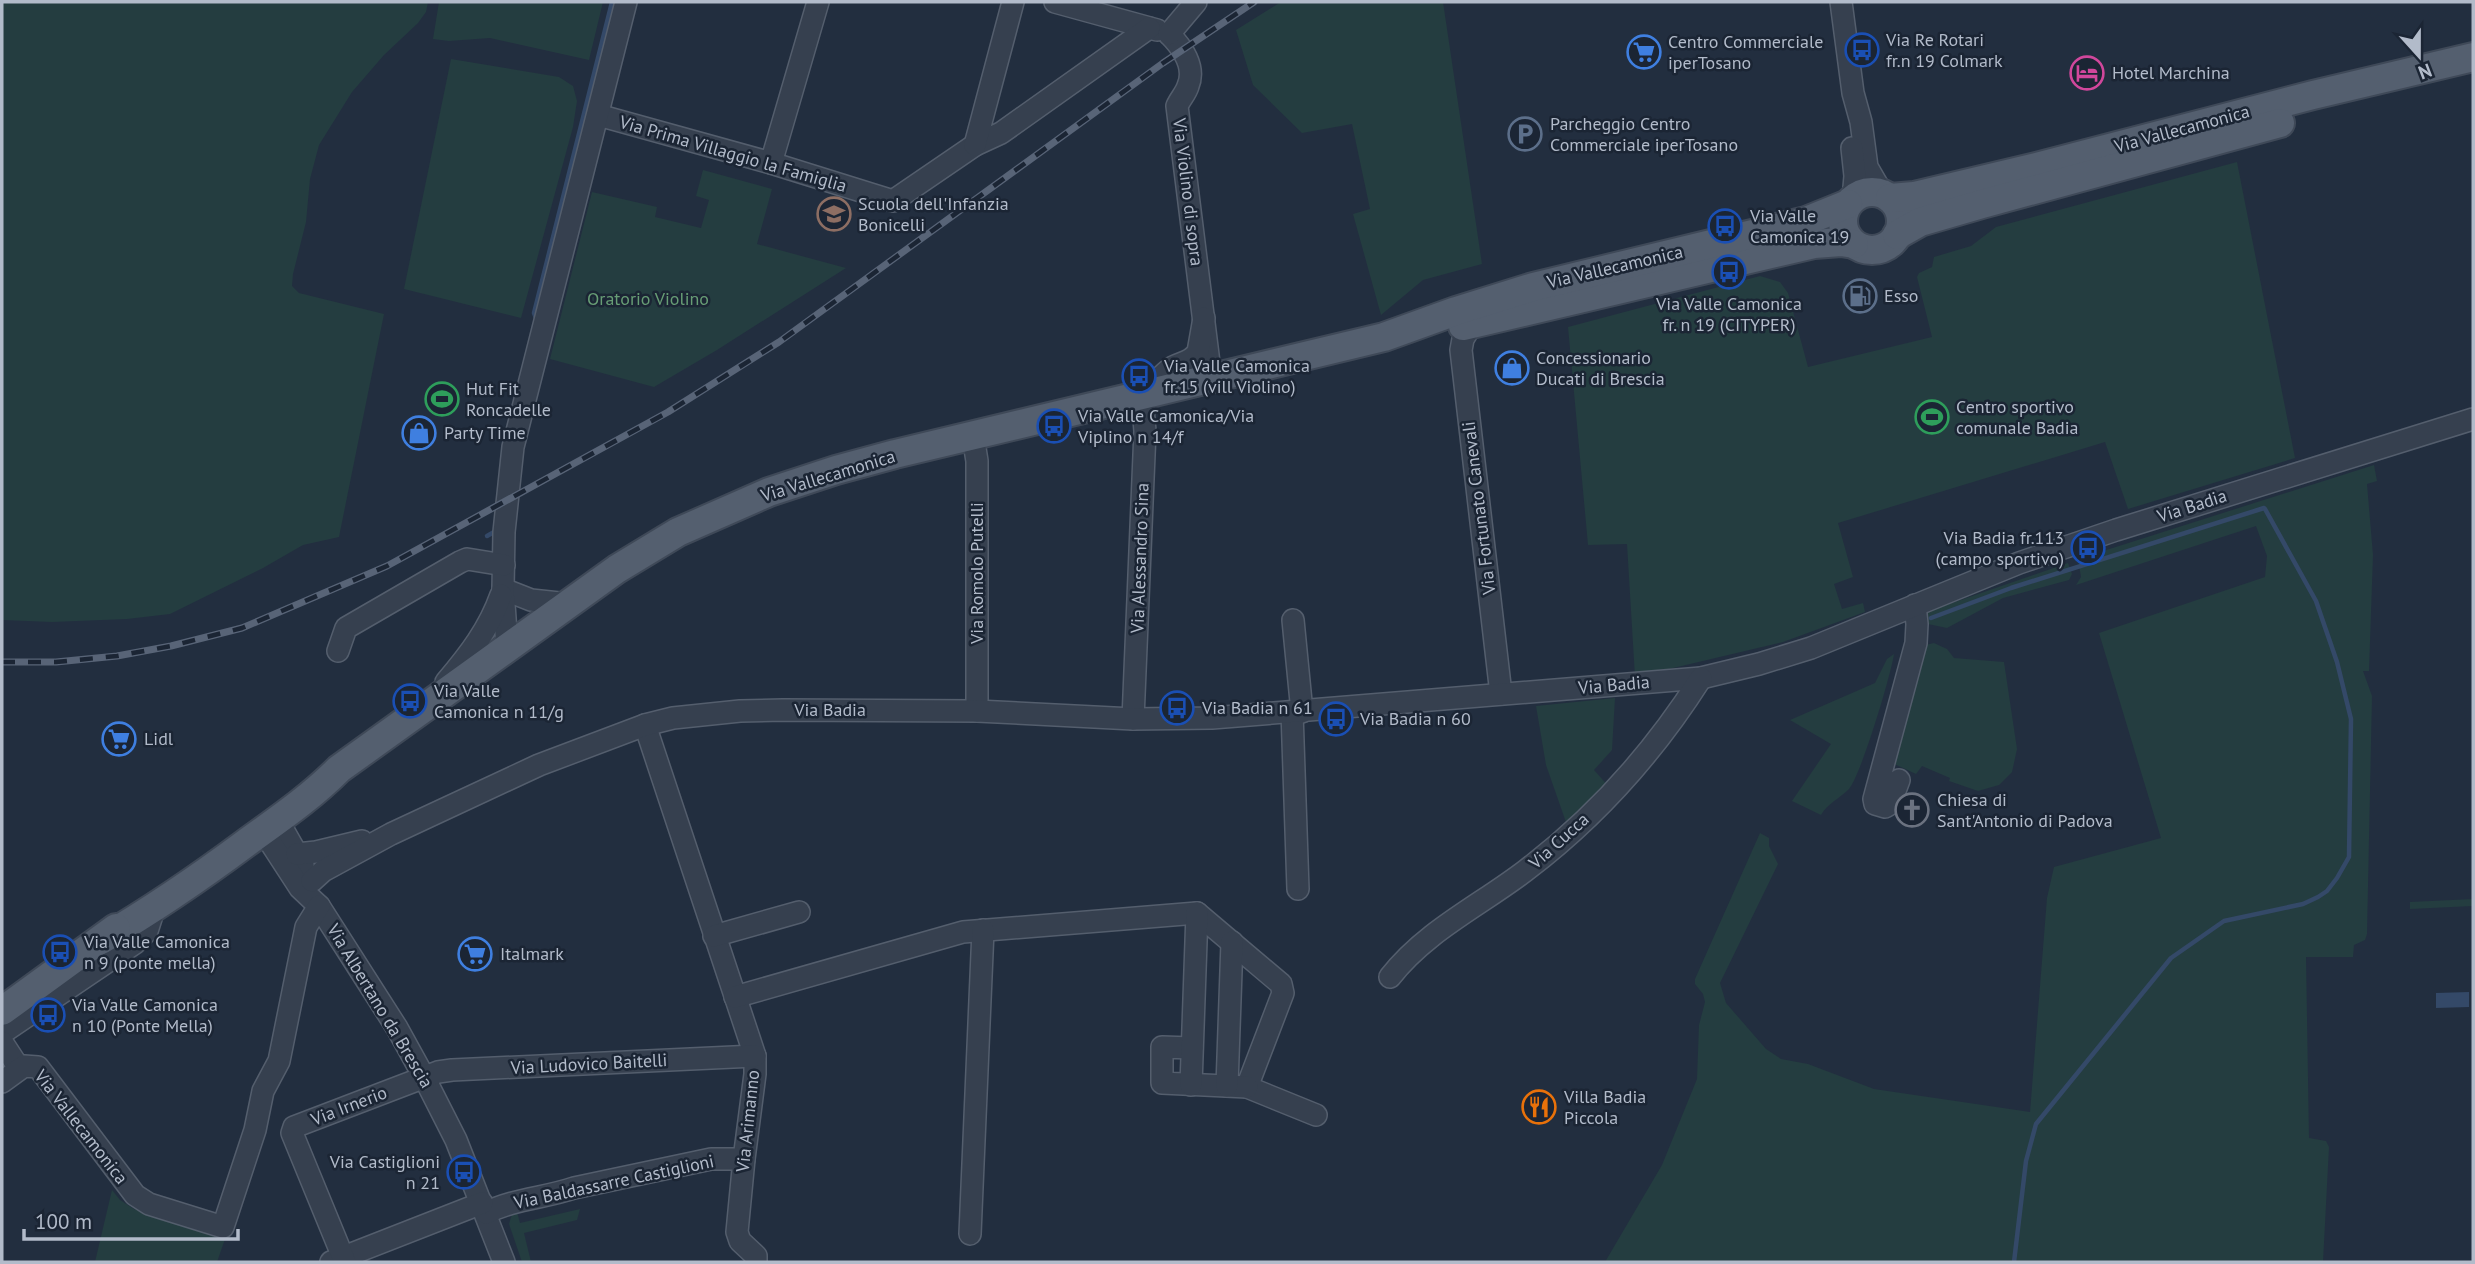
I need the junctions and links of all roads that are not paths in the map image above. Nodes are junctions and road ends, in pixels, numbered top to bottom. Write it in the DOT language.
graph roads {
  1 [pos="626,2"];
  2 [pos="817,2"];
  3 [pos="1013,2"];
  4 [pos="1055,2"];
  5 [pos="1196,2"];
  6 [pos="1841,2"];
  7 [pos="1159,31"];
  8 [pos="2473,57"];
  9 [pos="2473,76"];
  10 [pos="1853,93"];
  11 [pos="598,115"];
  12 [pos="975,145"];
  13 [pos="771,163"];
  14 [pos="1886,196"];
  15 [pos="1850,202"];
  16 [pos="1897,235"];
  17 [pos="1854,244"];
  18 [pos="1204,318"];
  19 [pos="1472,324"];
  20 [pos="1384,337"];
  21 [pos="1211,379"];
  22 [pos="1142,397"];
  23 [pos="2473,419"];
  24 [pos="973,436"];
  25 [pos="504,565"];
  26 [pos="503,589"];
  27 [pos="569,604"];
  28 [pos="1915,605"];
  29 [pos="1293,621"];
  30 [pos="507,647"];
  31 [pos="338,651"];
  32 [pos="1701,678"];
  33 [pos="1501,694"];
  34 [pos="423,710"];
  35 [pos="977,711"];
  36 [pos="1297,712"];
  37 [pos="1133,719"];
  38 [pos="645,725"];
  39 [pos="1899,780"];
  40 [pos="266,819"];
  41 [pos="391,834"];
  42 [pos="228,857"];
  43 [pos="291,860"];
  44 [pos="312,881"];
  45 [pos="1298,889"];
  46 [pos="319,906"];
  47 [pos="154,909"];
  48 [pos="799,912"];
  49 [pos="1196,913"];
  50 [pos="983,930"];
  51 [pos="714,936"];
  52 [pos="101,940"];
  53 [pos="1232,942"];
  54 [pos="1390,977"];
  55 [pos="735,997"];
  56 [pos="2,1011"];
  57 [pos="2,1033"];
  58 [pos="2,1042"];
  59 [pos="1192,1048"];
  60 [pos="755,1056"];
  61 [pos="19,1068"];
  62 [pos="424,1077"];
  63 [pos="2,1082"];
  64 [pos="1191,1085"];
  65 [pos="1237,1087"];
  66 [pos="1316,1115"];
  67 [pos="744,1159"];
  68 [pos="484,1208"];
  69 [pos="970,1234"];
  70 [pos="340,1261"];
  71 [pos="504,1262"];
  72 [pos="756,1262"];
  1 -- 11 [label="street"];
  2 -- 13 [label="street"];
  3 -- 12 [label="street"];
  4 -- 7 [label="street"];
  5 -- 7 [label="street"];
  6 -- 10 [label="street"];
  7 -- 12 [label="street, Via Prima Villaggio la Famiglia"];
  7 -- 18 [label="street, Via Violino di sopra"];
  8 -- 14 [label="main road, Via Vallecamonica"];
  9 -- 16 [label="main road, Via Vallecamonica"];
  10 -- 14 [label="street"];
  10 -- 15 [label="street"];
  11 -- 13 [label="street, Via Prima Villaggio la Famiglia"];
  11 -- 25 [label="street"];
  12 -- 13 [label="street, Via Prima Villaggio la Famiglia"];
  14 -- 15 [label="main road"];
  14 -- 16 [label="main road"];
  15 -- 17 [label="main road"];
  15 -- 20 [label="main road, Via Vallecamonica"];
  16 -- 17 [label="main road"];
  17 -- 19 [label="main road, Via Vallecamonica"];
  18 -- 21 [label="street, Via Violino di sopra"];
  18 -- 22 [label="street, Via Violino di sopra"];
  19 -- 20 [label="main road, Via Vallecamonica"];
  19 -- 33 [label="street, Via Fortunato Canevali"];
  20 -- 21 [label="main road, Via Vallecamonica"];
  21 -- 22 [label="main road, Via Vallecamonica"];
  22 -- 24 [label="main road, Via Vallecamonica"];
  22 -- 37 [label="street, Via Alessandro Sina"];
  23 -- 28 [label="street, Via Badia"];
  24 -- 27 [label="main road, Via Vallecamonica"];
  24 -- 35 [label="street, Via Romolo Putelli"];
  25 -- 26 [label="street"];
  25 -- 31 [label="street"];
  26 -- 27 [label="street"];
  26 -- 30 [label="street"];
  26 -- 34 [label="street"];
  27 -- 30 [label="main road, Via Vallecamonica"];
  28 -- 32 [label="street, Via Badia"];
  28 -- 39 [label="street"];
  29 -- 36 [label="street"];
  30 -- 34 [label="main road, Via Vallecamonica"];
  32 -- 33 [label="street, Via Badia"];
  32 -- 54 [label="street, Via Cucca"];
  33 -- 36 [label="street, Via Badia"];
  34 -- 40 [label="main road, Via Vallecamonica"];
  35 -- 37 [label="street, Via Badia"];
  35 -- 38 [label="street, Via Badia"];
  36 -- 37 [label="street, Via Badia"];
  36 -- 45 [label="street"];
  38 -- 41 [label="street, Via Badia"];
  38 -- 51 [label="street, Via Arimanno"];
  40 -- 42 [label="main road, Via Vallecamonica"];
  40 -- 43 [label="street, Via Albertano da Brescia"];
  40 -- 52 [label="main road, Via Vallecamonica"];
  41 -- 43 [label="street, Via Badia"];
  41 -- 44 [label="street, Via Badia"];
  42 -- 43 [label="street"];
  42 -- 47 [label="main road, Via Vallecamonica"];
  43 -- 44 [label="street, Via Albertano da Brescia"];
  43 -- 46 [label="street, Via Albertano da Brescia"];
  44 -- 46 [label="street, Via Albertano da Brescia"];
  46 -- 61 [label="street, Via Vallecamonica"];
  46 -- 62 [label="street, Via Albertano da Brescia"];
  47 -- 52 [label="main road, Via Vallecamonica"];
  47 -- 57 [label="street, Via Vallecamonica"];
  48 -- 51 [label="street"];
  49 -- 50 [label="street"];
  49 -- 53 [label="street"];
  49 -- 59 [label="street"];
  50 -- 55 [label="street"];
  50 -- 69 [label="street"];
  51 -- 55 [label="street, Via Arimanno"];
  52 -- 56 [label="main road, Via Vallecamonica"];
  53 -- 65 [label="street"];
  53 -- 65 [label="street"];
  55 -- 60 [label="street, Via Arimanno"];
  58 -- 61 [label="street, Via Vallecamonica"];
  59 -- 64 [label="street"];
  59 -- 64 [label="street"];
  60 -- 62 [label="street, Via Ludovico Baitelli"];
  60 -- 67 [label="street, Via Arimanno"];
  61 -- 63 [label="street, Via Vallecamonica"];
  62 -- 68 [label="street, Via Albertano da Brescia"];
  62 -- 70 [label="street, Via Irnerio"];
  64 -- 65 [label="street"];
  65 -- 66 [label="street"];
  67 -- 68 [label="street, Via Baldassarre Castiglioni"];
  67 -- 72 [label="street, Via Arimanno"];
  68 -- 70 [label="street, Via Baldassarre Castiglioni"];
  68 -- 71 [label="street, Via Albertano da Brescia"];
}
